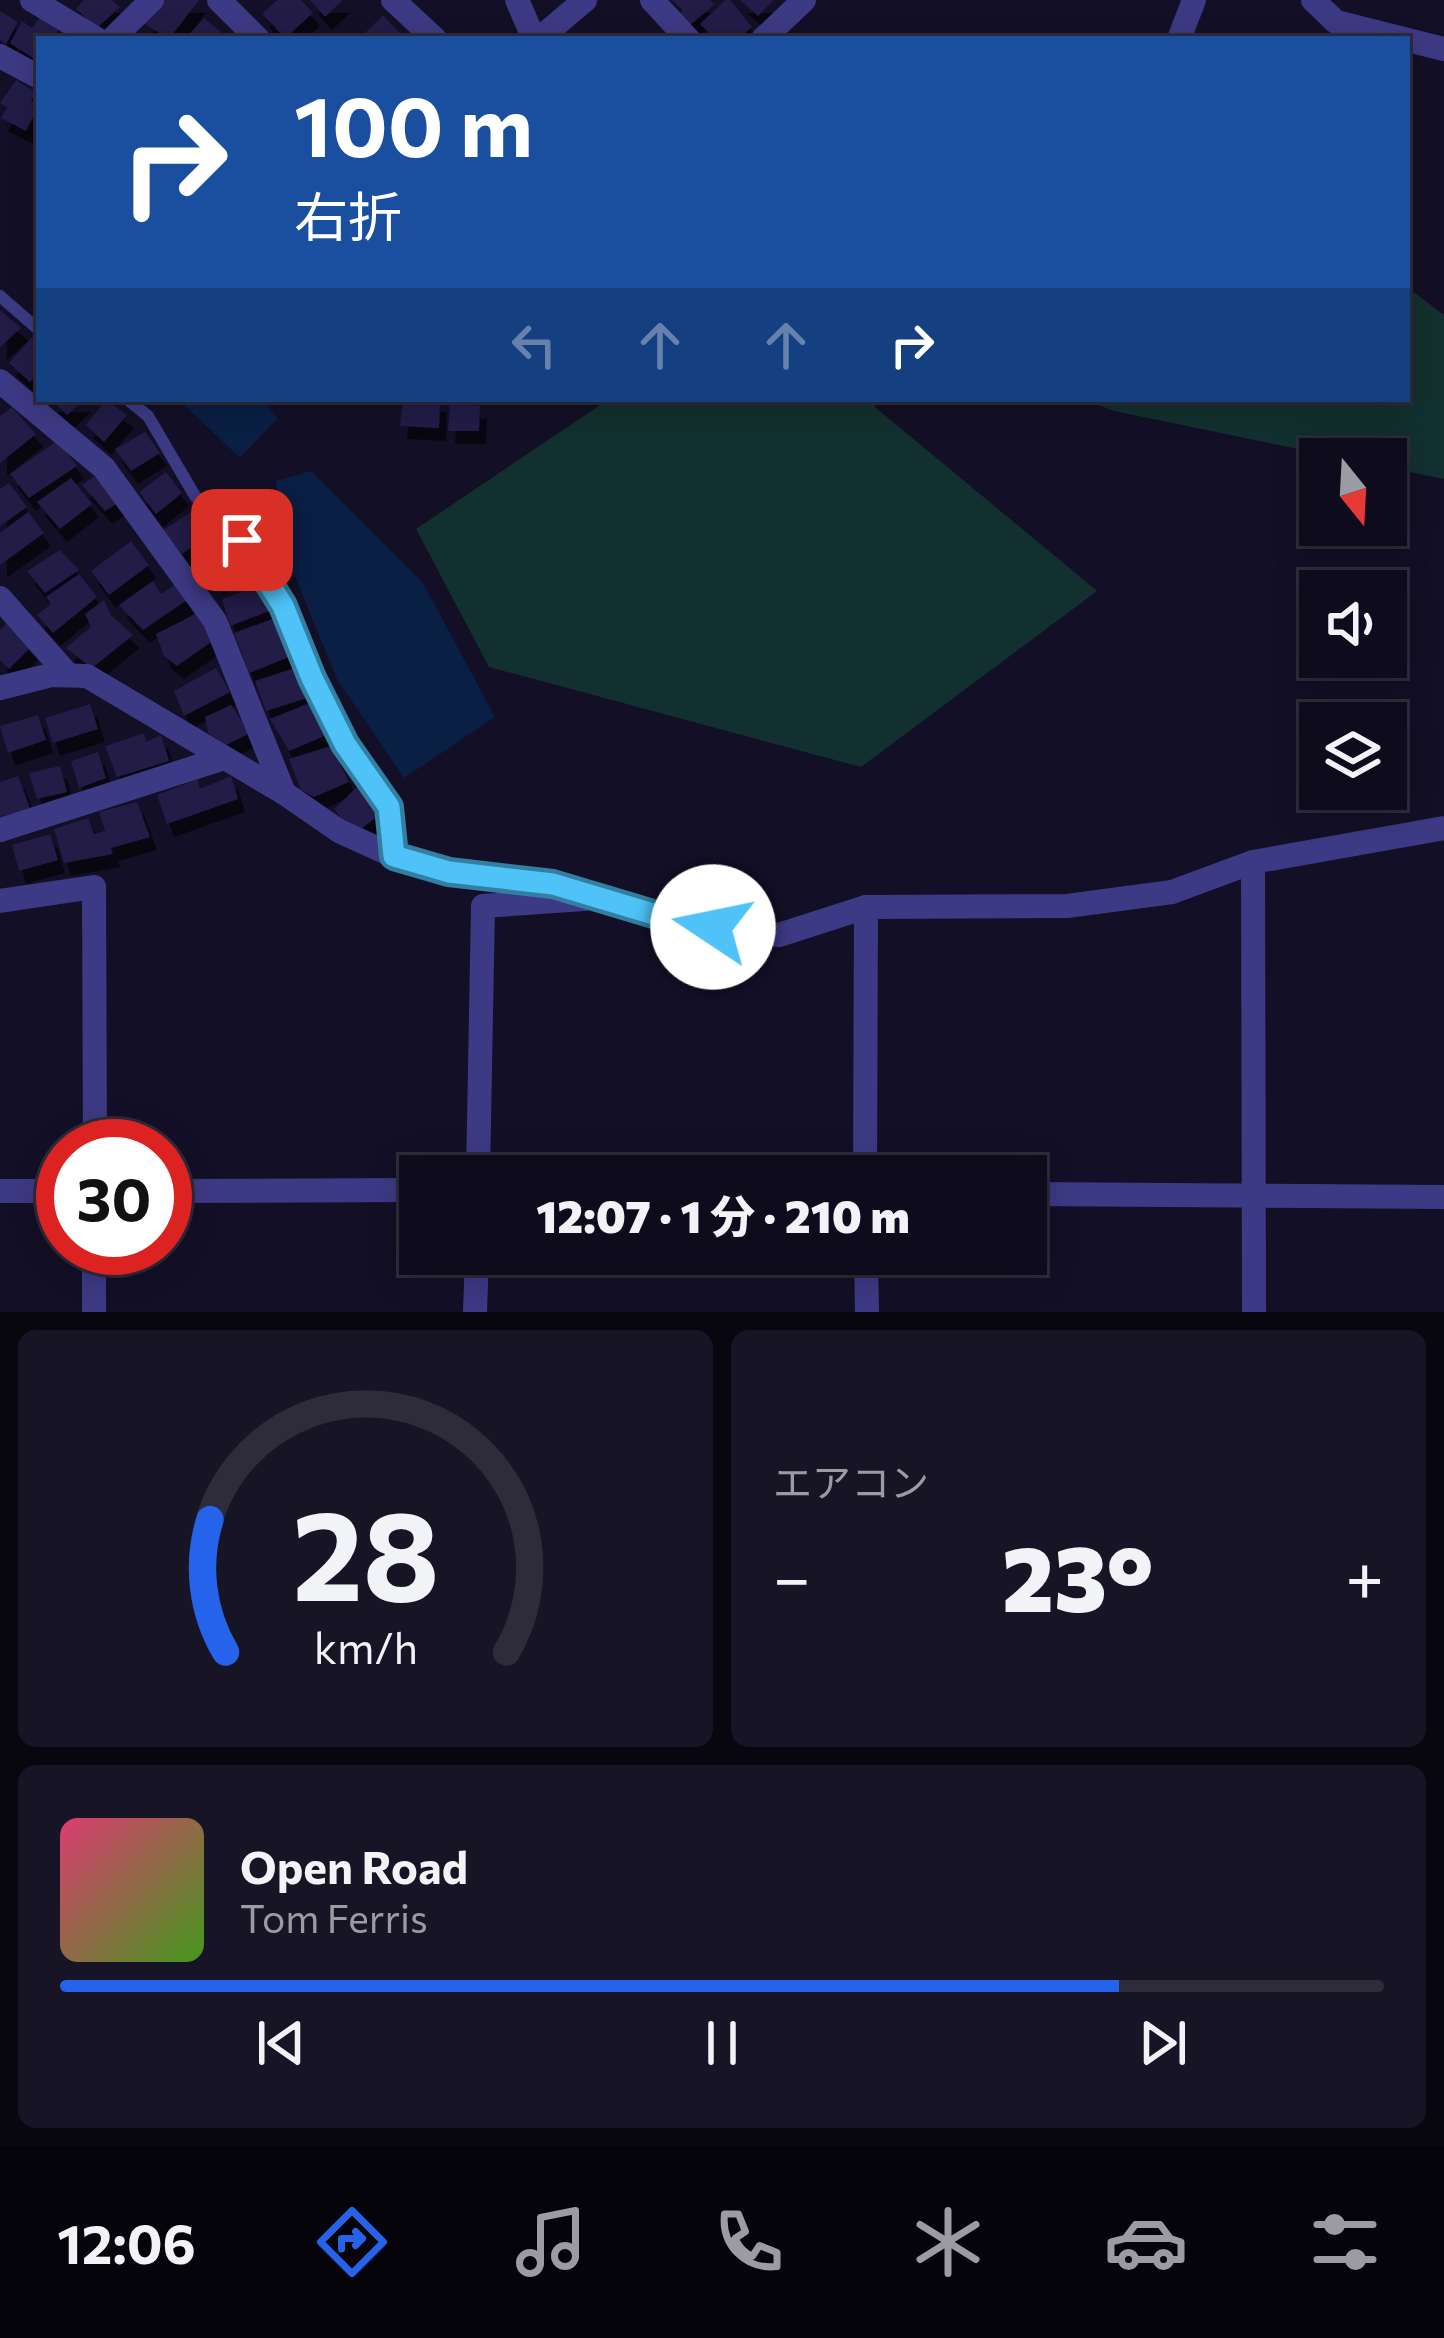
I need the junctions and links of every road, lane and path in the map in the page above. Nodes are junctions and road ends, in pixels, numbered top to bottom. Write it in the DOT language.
graph roads {
  1 [pos="32,0"];
  2 [pos="152,0"];
  3 [pos="394,0"];
  4 [pos="518,0"];
  5 [pos="585,0"];
  6 [pos="652,0"];
  7 [pos="804,0"];
  8 [pos="1194,0"];
  9 [pos="1313,0"];
  10 [pos="226,2"];
  11 [pos="92,36"];
  12 [pos="115,36"];
  13 [pos="255,36"];
  14 [pos="432,36"];
  15 [pos="536,36"];
  16 [pos="541,36"];
  17 [pos="685,36"];
  18 [pos="766,36"];
  19 [pos="1180,36"];
  20 [pos="1392,36"];
  21 [pos="1410,40"];
  22 [pos="1444,49"];
  23 [pos="0,56"];
  24 [pos="36,75"];
  25 [pos="0,296"];
  26 [pos="36,327"];
  27 [pos="0,381"];
  28 [pos="131,402"];
  29 [pos="0,598"];
  30 [pos="68,676"];
  31 [pos="0,688"];
  32 [pos="224,758"];
  33 [pos="284,793"];
  34 [pos="1444,828"];
  35 [pos="0,830"];
  36 [pos="394,856"];
  37 [pos="1253,862"];
  38 [pos="599,898"];
  39 [pos="0,901"];
  40 [pos="866,908"];
  41 [pos="95,1119"];
  42 [pos="478,1155"];
  43 [pos="866,1155"];
  44 [pos="399,1190"];
  45 [pos="0,1191"];
  46 [pos="36,1191"];
  47 [pos="192,1191"];
  48 [pos="1047,1194"];
  49 [pos="1255,1195"];
  50 [pos="1444,1197"];
  51 [pos="94,1275"];
  52 [pos="476,1275"];
  53 [pos="866,1275"];
  54 [pos="94,1312"];
  55 [pos="475,1312"];
  56 [pos="867,1312"];
  57 [pos="1253,1312"];
  1 -- 11 [label="street"];
  2 -- 12 [label="street"];
  3 -- 14 [label="street"];
  4 -- 15 [label="street"];
  5 -- 16 [label="street"];
  6 -- 17 [label="street"];
  7 -- 18 [label="street"];
  8 -- 19 [label="street"];
  9 -- 20 [label="street"];
  10 -- 13 [label="street"];
  21 -- 22 [label="street"];
  23 -- 24 [label="street"];
  25 -- 26 [label="lane"];
  27 -- 33 [label="street"];
  28 -- 36 [label="lane"];
  29 -- 30 [label="street"];
  30 -- 31 [label="street"];
  30 -- 32 [label="street"];
  32 -- 33 [label="street"];
  32 -- 35 [label="street"];
  33 -- 36 [label="street"];
  34 -- 37 [label="street"];
  36 -- 38 [label="street"];
  37 -- 40 [label="street"];
  37 -- 49 [label="street"];
  38 -- 40 [label="street"];
  38 -- 42 [label="street"];
  39 -- 41 [label="street"];
  40 -- 43 [label="street"];
  44 -- 47 [label="street"];
  45 -- 46 [label="street"];
  48 -- 49 [label="street"];
  49 -- 50 [label="street"];
  49 -- 57 [label="street"];
  51 -- 54 [label="street"];
  52 -- 55 [label="street"];
  53 -- 56 [label="street"];
}
